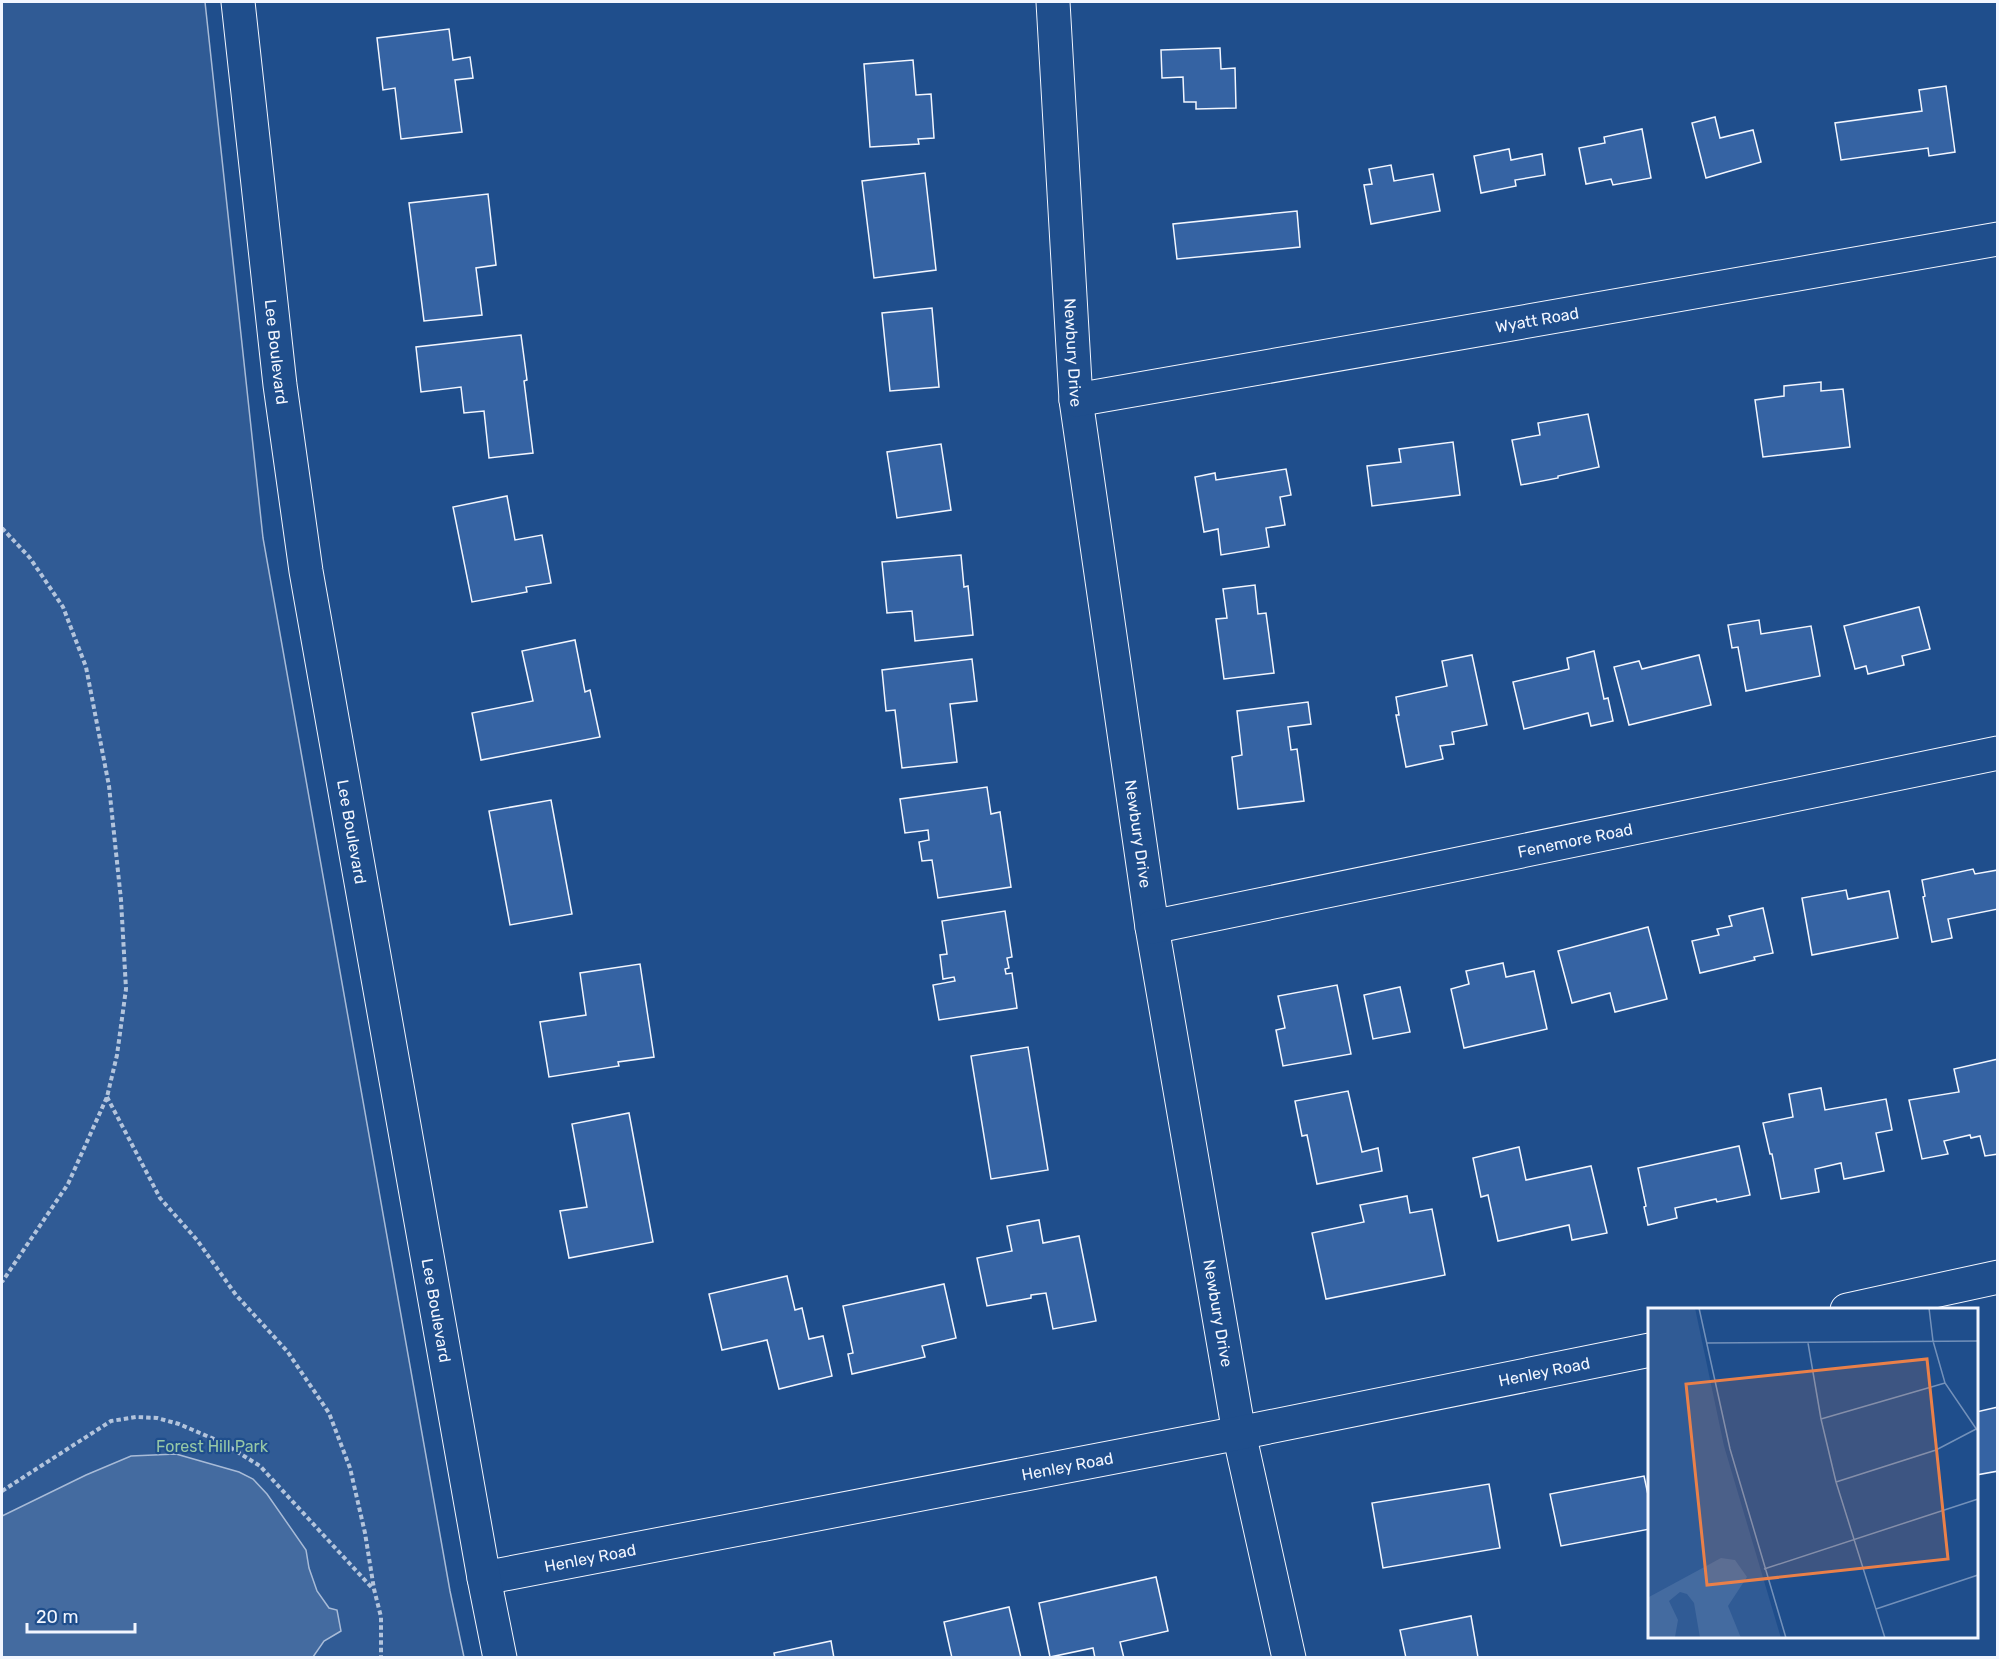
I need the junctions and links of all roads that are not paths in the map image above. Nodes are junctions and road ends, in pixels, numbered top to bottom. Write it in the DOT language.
graph roads {
  1 [pos="238,2"];
  2 [pos="1053,2"];
  3 [pos="1998,239"];
  4 [pos="1076,400"];
  5 [pos="1998,753"];
  6 [pos="1152,927"];
  7 [pos="1998,1277"];
  8 [pos="1856,1308"];
  9 [pos="1648,1350"];
  10 [pos="1239,1433"];
  11 [pos="484,1578"];
  12 [pos="500,1658"];
  13 [pos="1289,1658"];
  1 -- 11 [label="street, Lee Boulevard"];
  2 -- 4 [label="street, Newbury Drive"];
  3 -- 4 [label="street, Wyatt Road"];
  4 -- 6 [label="street, Newbury Drive"];
  5 -- 6 [label="street, Fenemore Road"];
  6 -- 10 [label="street, Newbury Drive"];
  7 -- 8 [label="street"];
  9 -- 10 [label="street, Henley Road"];
  10 -- 11 [label="street, Henley Road"];
  10 -- 13 [label="street, Newbury Drive"];
  11 -- 12 [label="street, Lee Boulevard"];
}
